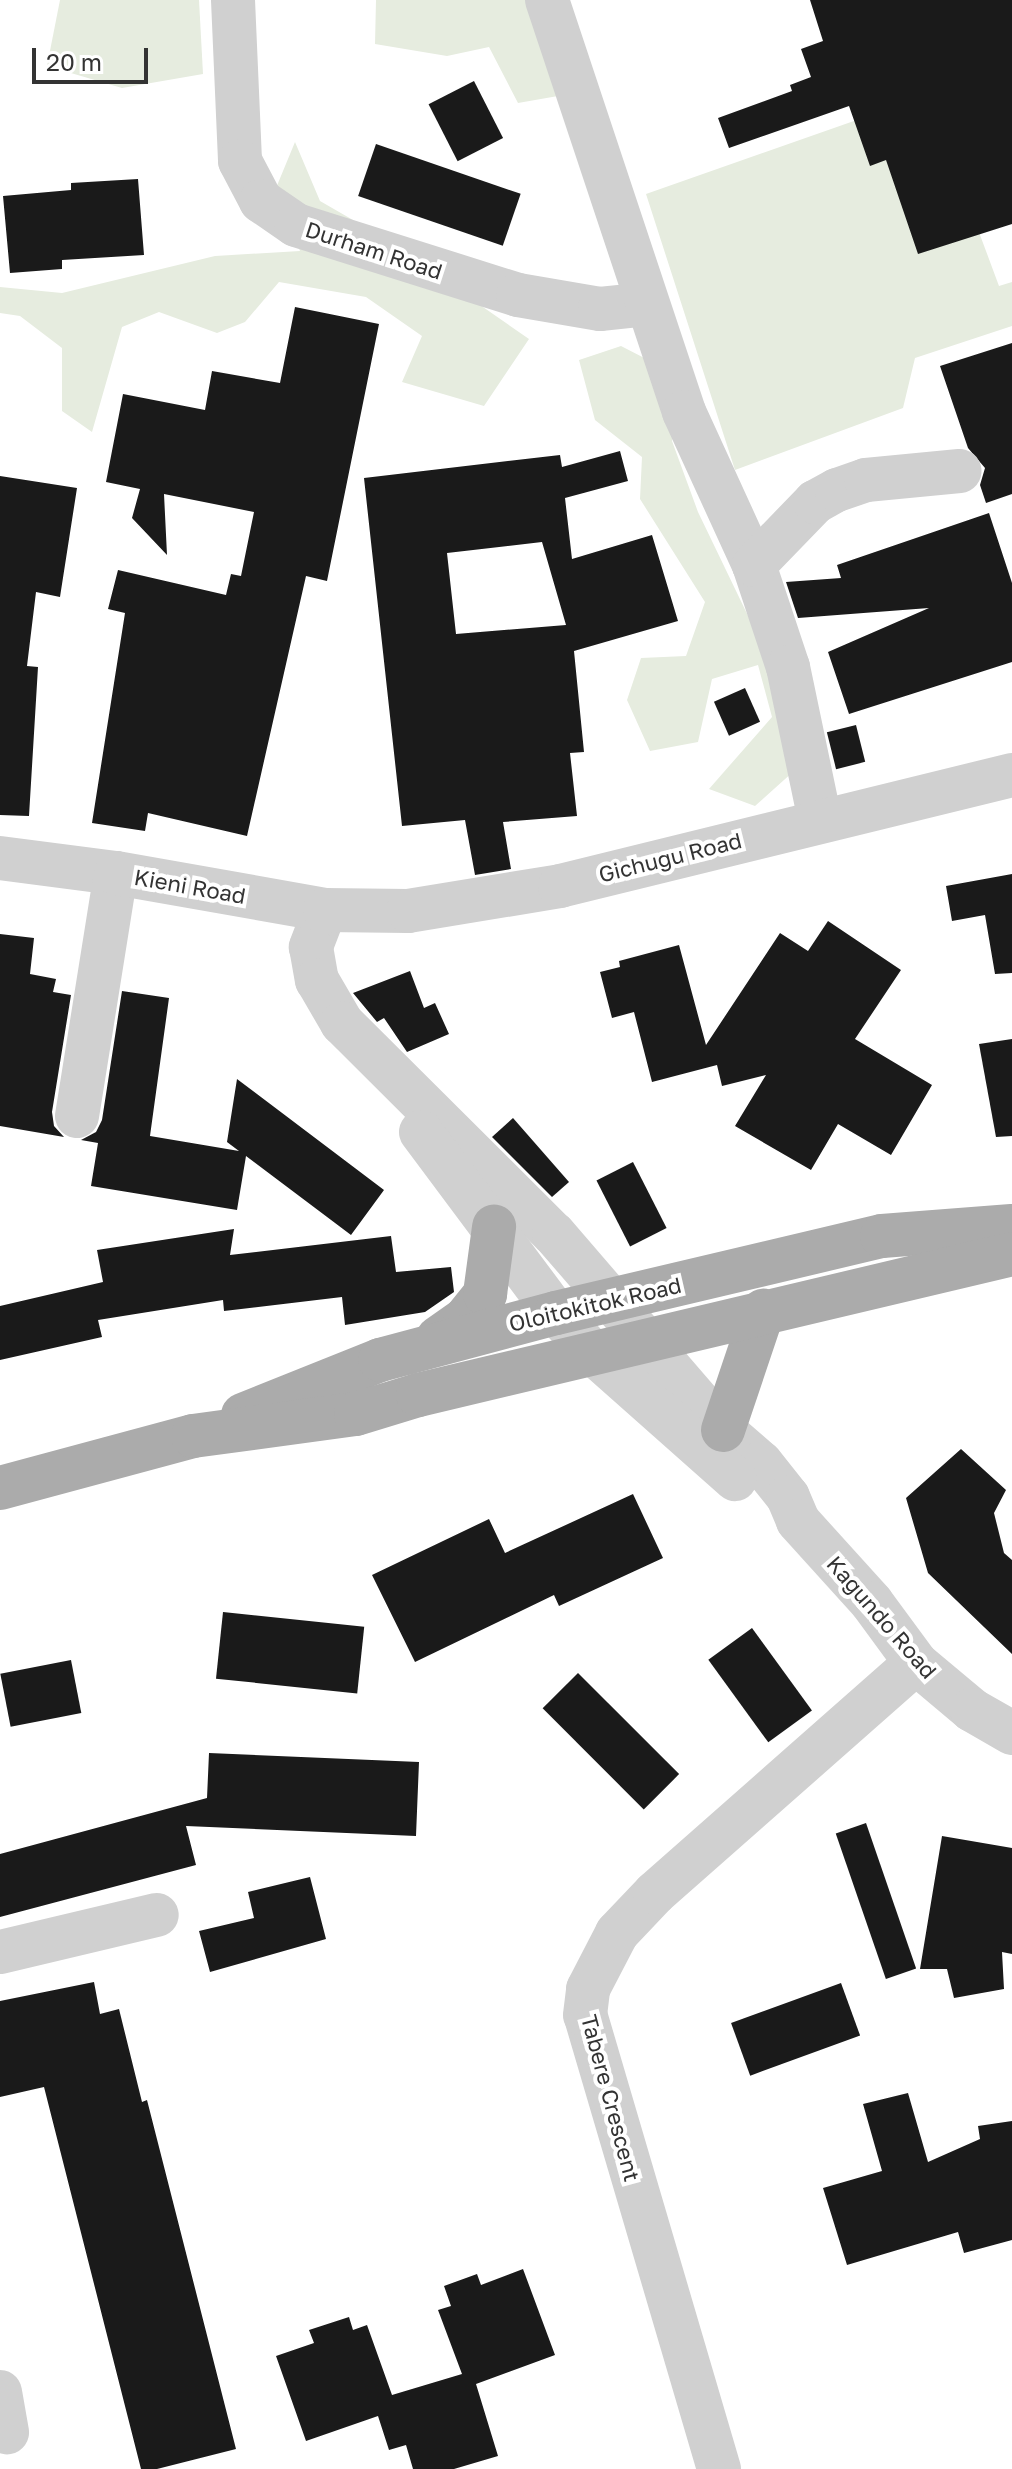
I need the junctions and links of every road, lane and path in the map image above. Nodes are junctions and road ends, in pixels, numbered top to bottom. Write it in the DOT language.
graph roads {
  1 [pos="233,0"];
  2 [pos="547,0"];
  3 [pos="647,304"];
  4 [pos="960,471"];
  5 [pos="754,565"];
  6 [pos="1012,775"];
  7 [pos="820,820"];
  8 [pos="0,858"];
  9 [pos="116,873"];
  10 [pos="325,910"];
  11 [pos="383,1067"];
  12 [pos="77,1116"];
  13 [pos="1012,1226"];
  14 [pos="494,1227"];
  15 [pos="1012,1254"];
  16 [pos="613,1302"];
  17 [pos="763,1311"];
  18 [pos="556,1313"];
  19 [pos="646,1340"];
  20 [pos="430,1344"];
  21 [pos="593,1353"];
  22 [pos="723,1430"];
  23 [pos="193,1436"];
  24 [pos="0,1488"];
  25 [pos="798,1521"];
  26 [pos="916,1663"];
  27 [pos="1012,1733"];
  28 [pos="157,1915"];
  29 [pos="0,1952"];
  30 [pos="719,2469"];
  1 -- 3 [label="street, Durham Road"];
  2 -- 3 [label="street"];
  3 -- 5 [label="street"];
  4 -- 5 [label="street"];
  5 -- 7 [label="street"];
  6 -- 7 [label="street, Gichugu Road"];
  7 -- 10 [label="street, Gichugu Road"];
  8 -- 9 [label="street"];
  9 -- 10 [label="street, Kieni Road"];
  9 -- 12 [label="street, Kieni Road"];
  10 -- 11 [label="street"];
  11 -- 14 [label="street"];
  11 -- 16 [label="street"];
  13 -- 16 [label="main road, Oloitokitok Road"];
  14 -- 18 [label="street"];
  14 -- 20 [label="main road"];
  15 -- 17 [label="main road, Oloitokitok Road"];
  16 -- 18 [label="main road, Oloitokitok Road"];
  16 -- 19 [label="street"];
  17 -- 19 [label="main road, Oloitokitok Road"];
  17 -- 22 [label="main road"];
  18 -- 20 [label="main road, Oloitokitok Road"];
  18 -- 21 [label="street"];
  19 -- 21 [label="main road, Oloitokitok Road"];
  19 -- 22 [label="street, Kagundo Road"];
  20 -- 23 [label="main road, Oloitokitok Road"];
  21 -- 23 [label="main road, Oloitokitok Road"];
  21 -- 25 [label="street, Kagundo Road"];
  22 -- 25 [label="street, Kagundo Road"];
  23 -- 24 [label="main road, Oloitokitok Road"];
  25 -- 26 [label="street, Kagundo Road"];
  26 -- 27 [label="street, Kagundo Road"];
  26 -- 30 [label="street, Tabere Crescent"];
  28 -- 29 [label="street"];
}
